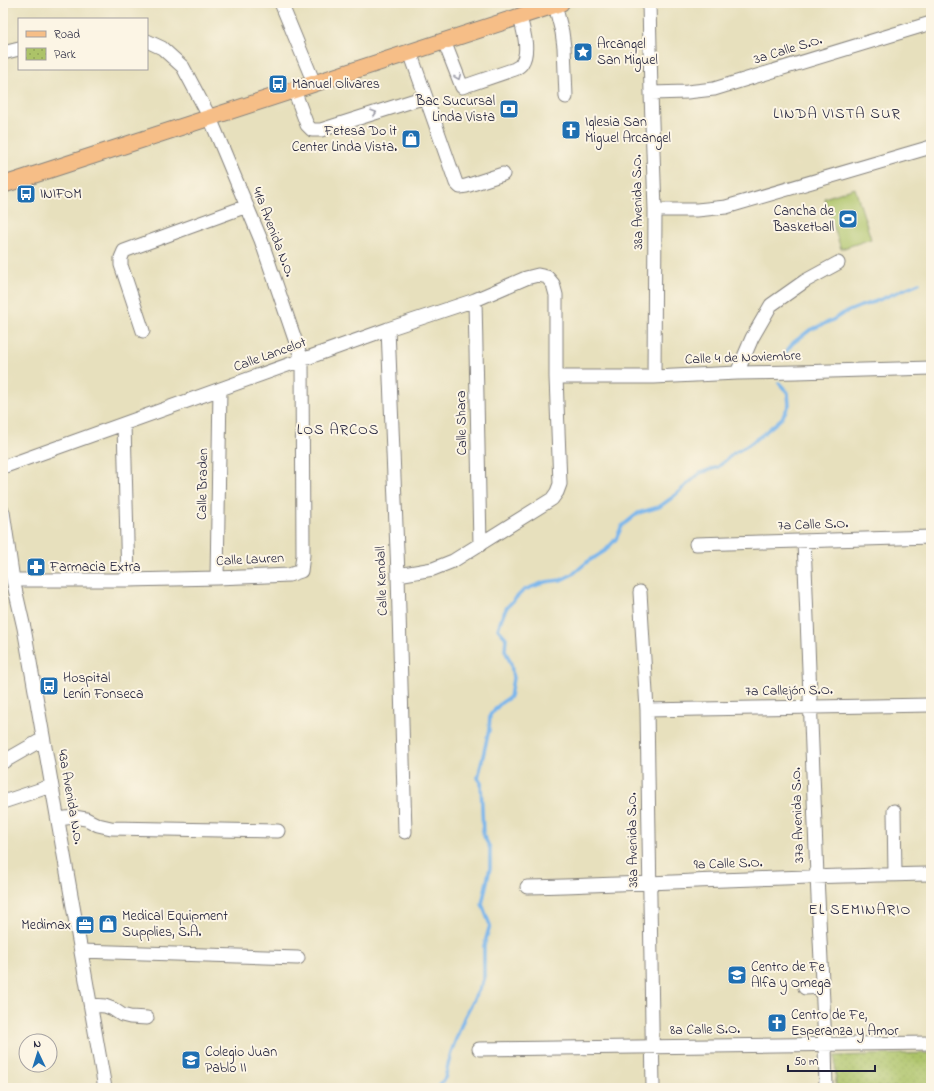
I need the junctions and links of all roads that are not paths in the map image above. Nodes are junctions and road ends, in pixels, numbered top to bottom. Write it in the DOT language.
graph roads {
  1 [pos="281,3"];
  2 [pos="649,3"];
  3 [pos="558,4"];
  4 [pos="520,16"];
  5 [pos="931,24"];
  6 [pos="148,41"];
  7 [pos="444,41"];
  8 [pos="18,49"];
  9 [pos="410,52"];
  10 [pos="3,53"];
  11 [pos="314,83"];
  12 [pos="294,90"];
  13 [pos="651,93"];
  14 [pos="425,97"];
  15 [pos="566,97"];
  16 [pos="210,118"];
  17 [pos="931,147"];
  18 [pos="503,174"];
  19 [pos="3,185"];
  20 [pos="247,206"];
  21 [pos="655,210"];
  22 [pos="838,263"];
  23 [pos="475,300"];
  24 [pos="388,329"];
  25 [pos="143,331"];
  26 [pos="302,360"];
  27 [pos="931,368"];
  28 [pos="737,373"];
  29 [pos="654,376"];
  30 [pos="556,378"];
  31 [pos="220,389"];
  32 [pos="124,424"];
  33 [pos="3,467"];
  34 [pos="3,512"];
  35 [pos="4,528"];
  36 [pos="931,537"];
  37 [pos="804,541"];
  38 [pos="696,544"];
  39 [pos="480,545"];
  40 [pos="398,575"];
  41 [pos="217,578"];
  42 [pos="13,580"];
  43 [pos="128,580"];
  44 [pos="640,592"];
  45 [pos="931,705"];
  46 [pos="810,707"];
  47 [pos="647,710"];
  48 [pos="43,739"];
  49 [pos="3,762"];
  50 [pos="52,786"];
  51 [pos="3,802"];
  52 [pos="894,811"];
  53 [pos="58,819"];
  54 [pos="278,831"];
  55 [pos="405,832"];
  56 [pos="895,874"];
  57 [pos="931,874"];
  58 [pos="817,876"];
  59 [pos="650,883"];
  60 [pos="527,887"];
  61 [pos="81,951"];
  62 [pos="298,958"];
  63 [pos="822,987"];
  64 [pos="805,988"];
  65 [pos="91,1005"];
  66 [pos="146,1018"];
  67 [pos="931,1043"];
  68 [pos="825,1045"];
  69 [pos="652,1046"];
  70 [pos="479,1049"];
  71 [pos="105,1088"];
  72 [pos="653,1088"];
  73 [pos="826,1088"];
  1 -- 11 [label="street"];
  2 -- 13 [label="street, 38a Avenida S.O."];
  3 -- 4 [label="main road"];
  3 -- 15 [label="street"];
  4 -- 7 [label="main road"];
  7 -- 4 [label="street, one-way"];
  5 -- 13 [label="street, 3a Calle S.O."];
  6 -- 16 [label="street, 41a Avenida N.O."];
  7 -- 9 [label="main road"];
  8 -- 10 [label="street"];
  9 -- 11 [label="main road"];
  9 -- 14 [label="street"];
  11 -- 12 [label="main road"];
  12 -- 14 [label="street, one-way"];
  12 -- 16 [label="main road"];
  13 -- 21 [label="street, 38a Avenida S.O."];
  14 -- 18 [label="street"];
  16 -- 19 [label="main road"];
  16 -- 20 [label="street, 41a Avenida N.O."];
  17 -- 21 [label="street"];
  20 -- 25 [label="street"];
  20 -- 26 [label="street, 41a Avenida N.O."];
  21 -- 29 [label="street, 38a Avenida S.O."];
  22 -- 28 [label="street"];
  23 -- 24 [label="street, Calle Lancelot"];
  23 -- 30 [label="street, Calle Lancelot"];
  23 -- 39 [label="street, Calle Shara"];
  24 -- 26 [label="street, Calle Lancelot"];
  24 -- 40 [label="street, Calle Kendall"];
  26 -- 31 [label="street, Calle Lancelot"];
  26 -- 41 [label="street, Calle Lauren"];
  27 -- 28 [label="street, Calle 4 de Noviembre"];
  28 -- 29 [label="street, Calle 4 de Noviembre"];
  29 -- 30 [label="street, Calle 4 de Noviembre"];
  30 -- 39 [label="street"];
  31 -- 32 [label="street, Calle Lancelot"];
  31 -- 41 [label="street, Calle Braden"];
  32 -- 33 [label="street, Calle Lancelot"];
  32 -- 43 [label="street"];
  34 -- 35 [label="street, 43a Avenida N.O."];
  35 -- 42 [label="street, 43a Avenida N.O."];
  36 -- 37 [label="street, 7a Calle S.O."];
  37 -- 38 [label="street, 7a Calle S.O."];
  37 -- 46 [label="street, 37a Avenida S.O."];
  39 -- 40 [label="street"];
  40 -- 55 [label="street, Calle Kendall"];
  41 -- 43 [label="street, Calle Lauren"];
  42 -- 43 [label="street, Calle Lauren"];
  42 -- 48 [label="street, 43a Avenida N.O."];
  44 -- 47 [label="street, 38a Avenida S.O."];
  45 -- 46 [label="street, 7a Callejón S.O."];
  46 -- 47 [label="street, 7a Callejón S.O."];
  46 -- 58 [label="street, 37a Avenida S.O."];
  47 -- 59 [label="street, 38a Avenida S.O."];
  48 -- 49 [label="street"];
  48 -- 50 [label="street, 43a Avenida N.O."];
  50 -- 51 [label="street"];
  50 -- 53 [label="street, 43a Avenida N.O."];
  52 -- 56 [label="street"];
  53 -- 54 [label="street"];
  53 -- 61 [label="street, 43a Avenida N.O."];
  56 -- 57 [label="street, 9a Calle S.O."];
  56 -- 58 [label="street, 9a Calle S.O."];
  58 -- 59 [label="street, 9a Calle S.O."];
  58 -- 63 [label="street, 37a Avenida S.O."];
  59 -- 60 [label="street, 9a Calle S.O."];
  59 -- 69 [label="street, 38a Avenida S.O."];
  61 -- 62 [label="street"];
  61 -- 65 [label="street, 43a Avenida N.O."];
  63 -- 64 [label="street"];
  63 -- 68 [label="street, 37a Avenida S.O."];
  65 -- 66 [label="street"];
  65 -- 71 [label="street, 43a Avenida N.O."];
  67 -- 68 [label="street, 8a Calle S.O."];
  68 -- 69 [label="street, 8a Calle S.O."];
  68 -- 73 [label="street, 37a Avenida S.O."];
  69 -- 70 [label="street, 8a Calle S.O."];
  69 -- 72 [label="street, 38a Avenida S.O."];
}
